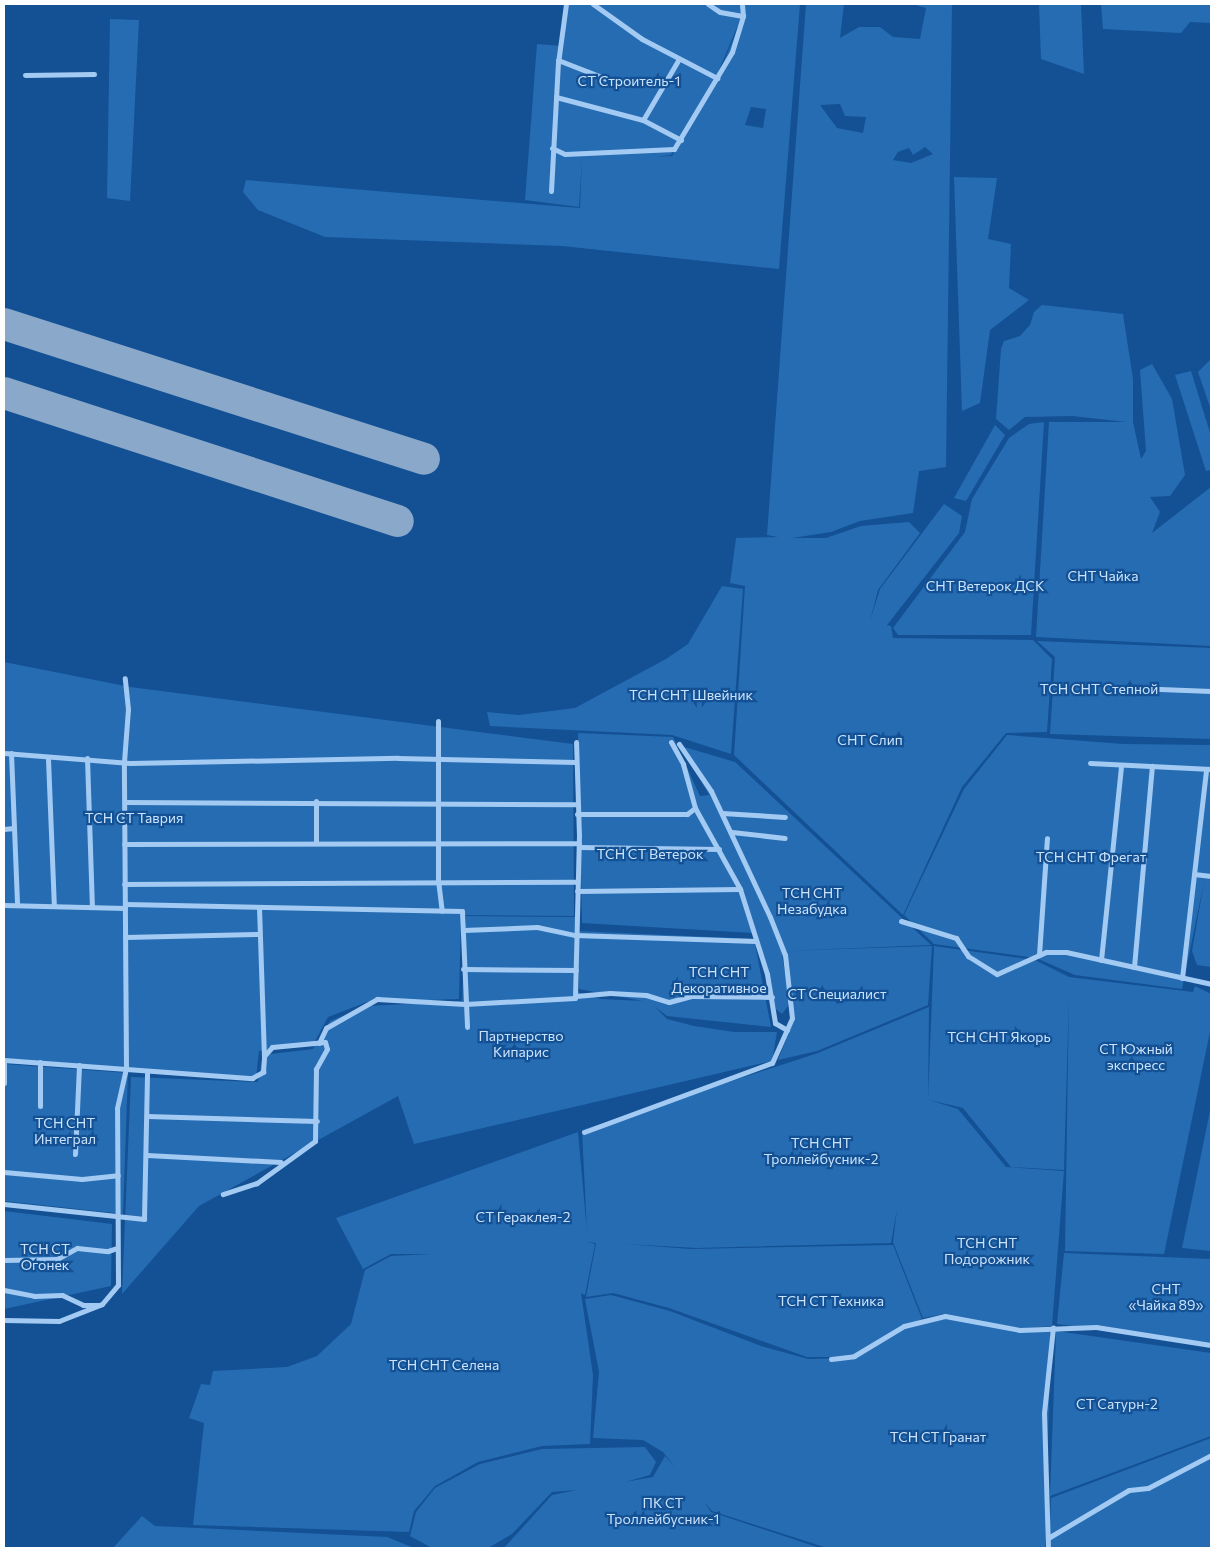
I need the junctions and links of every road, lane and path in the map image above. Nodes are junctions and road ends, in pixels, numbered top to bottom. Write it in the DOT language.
graph roads {
  1 [pos="566,4"];
  2 [pos="593,4"];
  3 [pos="708,4"];
  4 [pos="742,4"];
  5 [pos="742,16"];
  6 [pos="679,59"];
  7 [pos="558,60"];
  8 [pos="94,74"];
  9 [pos="25,75"];
  10 [pos="717,78"];
  11 [pos="612,81"];
  12 [pos="556,96"];
  13 [pos="643,120"];
  14 [pos="681,140"];
  15 [pos="552,148"];
  16 [pos="551,191"];
  17 [pos="125,678"];
  18 [pos="1134,688"];
  19 [pos="1211,691"];
  20 [pos="438,721"];
  21 [pos="576,742"];
  22 [pos="671,742"];
  23 [pos="679,744"];
  24 [pos="4,753"];
  25 [pos="11,753"];
  26 [pos="86,758"];
  27 [pos="48,759"];
  28 [pos="439,761"];
  29 [pos="124,762"];
  30 [pos="576,762"];
  31 [pos="1090,763"];
  32 [pos="1121,765"];
  33 [pos="1152,766"];
  34 [pos="1209,769"];
  35 [pos="316,801"];
  36 [pos="125,802"];
  37 [pos="438,804"];
  38 [pos="578,804"];
  39 [pos="695,808"];
  40 [pos="722,813"];
  41 [pos="577,814"];
  42 [pos="785,817"];
  43 [pos="14,828"];
  44 [pos="4,829"];
  45 [pos="732,832"];
  46 [pos="785,838"];
  47 [pos="1047,838"];
  48 [pos="316,841"];
  49 [pos="438,842"];
  50 [pos="124,844"];
  51 [pos="579,845"];
  52 [pos="719,850"];
  53 [pos="1194,874"];
  54 [pos="1211,876"];
  55 [pos="438,880"];
  56 [pos="578,882"];
  57 [pos="124,884"];
  58 [pos="740,889"];
  59 [pos="577,891"];
  60 [pos="4,905"];
  61 [pos="17,905"];
  62 [pos="54,906"];
  63 [pos="92,906"];
  64 [pos="125,906"];
  65 [pos="259,907"];
  66 [pos="442,911"];
  67 [pos="901,921"];
  68 [pos="463,930"];
  69 [pos="258,934"];
  70 [pos="575,936"];
  71 [pos="125,937"];
  72 [pos="756,941"];
  73 [pos="1039,955"];
  74 [pos="1101,960"];
  75 [pos="1134,967"];
  76 [pos="463,969"];
  77 [pos="576,970"];
  78 [pos="1182,978"];
  79 [pos="1211,984"];
  80 [pos="576,996"];
  81 [pos="772,997"];
  82 [pos="465,1004"];
  83 [pos="467,1027"];
  84 [pos="788,1030"];
  85 [pos="319,1044"];
  86 [pos="264,1056"];
  87 [pos="4,1060"];
  88 [pos="40,1062"];
  89 [pos="79,1065"];
  90 [pos="126,1068"];
  91 [pos="147,1071"];
  92 [pos="4,1083"];
  93 [pos="40,1106"];
  94 [pos="147,1116"];
  95 [pos="317,1121"];
  96 [pos="584,1132"];
  97 [pos="75,1154"];
  98 [pos="147,1155"];
  99 [pos="282,1162"];
  100 [pos="4,1172"];
  101 [pos="118,1175"];
  102 [pos="223,1194"];
  103 [pos="4,1204"];
  104 [pos="119,1217"];
  105 [pos="117,1248"];
  106 [pos="4,1260"];
  107 [pos="4,1290"];
  108 [pos="102,1304"];
  109 [pos="4,1320"];
  110 [pos="1053,1327"];
  111 [pos="1211,1345"];
  112 [pos="831,1359"];
  113 [pos="1211,1455"];
  114 [pos="1048,1538"];
  115 [pos="1048,1548"];
  1 -- 7 [label="street"];
  2 -- 6 [label="street"];
  3 -- 5 [label="street"];
  4 -- 5 [label="street"];
  5 -- 10 [label="street"];
  6 -- 10 [label="street"];
  6 -- 13 [label="street"];
  7 -- 11 [label="street"];
  7 -- 12 [label="street"];
  8 -- 9 [label="street"];
  10 -- 14 [label="street"];
  12 -- 13 [label="street"];
  12 -- 15 [label="street"];
  13 -- 14 [label="street"];
  14 -- 15 [label="street"];
  15 -- 16 [label="street"];
  17 -- 29 [label="street"];
  18 -- 19 [label="street"];
  20 -- 28 [label="street"];
  21 -- 30 [label="street"];
  22 -- 39 [label="street"];
  23 -- 40 [label="street"];
  24 -- 25 [label="street"];
  25 -- 27 [label="street"];
  25 -- 43 [label="street"];
  26 -- 27 [label="street"];
  26 -- 29 [label="street"];
  26 -- 63 [label="street"];
  27 -- 62 [label="street"];
  28 -- 29 [label="street"];
  28 -- 30 [label="street"];
  28 -- 37 [label="street"];
  29 -- 36 [label="street"];
  30 -- 38 [label="street"];
  31 -- 32 [label="street"];
  32 -- 33 [label="street"];
  32 -- 74 [label="street"];
  33 -- 34 [label="street"];
  33 -- 75 [label="street"];
  34 -- 53 [label="street"];
  35 -- 36 [label="street"];
  35 -- 37 [label="street"];
  35 -- 48 [label="street"];
  36 -- 50 [label="street"];
  37 -- 38 [label="street"];
  37 -- 49 [label="street"];
  38 -- 41 [label="street"];
  39 -- 41 [label="street"];
  39 -- 52 [label="street"];
  40 -- 42 [label="street"];
  40 -- 45 [label="street"];
  41 -- 51 [label="street"];
  43 -- 44 [label="street"];
  43 -- 61 [label="street"];
  45 -- 46 [label="street"];
  45 -- 84 [label="street"];
  47 -- 73 [label="street"];
  48 -- 49 [label="street"];
  48 -- 50 [label="street"];
  49 -- 51 [label="street"];
  49 -- 55 [label="street"];
  50 -- 57 [label="street"];
  51 -- 52 [label="street"];
  51 -- 56 [label="street"];
  52 -- 58 [label="street"];
  53 -- 54 [label="street"];
  53 -- 78 [label="street"];
  55 -- 56 [label="street"];
  55 -- 57 [label="street"];
  55 -- 66 [label="street"];
  56 -- 59 [label="street"];
  57 -- 64 [label="street"];
  58 -- 59 [label="street"];
  58 -- 72 [label="street"];
  59 -- 70 [label="street"];
  60 -- 61 [label="street"];
  61 -- 62 [label="street"];
  62 -- 63 [label="street"];
  63 -- 64 [label="street"];
  64 -- 65 [label="street"];
  64 -- 71 [label="street"];
  65 -- 66 [label="street"];
  65 -- 69 [label="street"];
  66 -- 68 [label="street"];
  67 -- 73 [label="street"];
  68 -- 70 [label="street"];
  68 -- 76 [label="street"];
  69 -- 71 [label="street"];
  69 -- 86 [label="street"];
  70 -- 72 [label="street"];
  70 -- 77 [label="street"];
  71 -- 90 [label="street"];
  72 -- 81 [label="street"];
  73 -- 74 [label="street"];
  74 -- 75 [label="street"];
  75 -- 78 [label="street"];
  76 -- 77 [label="street"];
  76 -- 82 [label="street"];
  77 -- 80 [label="street"];
  78 -- 79 [label="street"];
  80 -- 81 [label="street"];
  80 -- 82 [label="street"];
  81 -- 84 [label="street"];
  82 -- 83 [label="street"];
  82 -- 85 [label="street"];
  84 -- 96 [label="street"];
  85 -- 86 [label="street"];
  85 -- 95 [label="street"];
  86 -- 91 [label="street"];
  87 -- 88 [label="street"];
  87 -- 92 [label="street"];
  88 -- 89 [label="street"];
  88 -- 93 [label="street"];
  89 -- 90 [label="street"];
  89 -- 97 [label="street"];
  90 -- 91 [label="street"];
  90 -- 101 [label="street"];
  91 -- 94 [label="street"];
  94 -- 95 [label="street"];
  94 -- 98 [label="street"];
  95 -- 99 [label="street"];
  98 -- 99 [label="street"];
  98 -- 104 [label="street"];
  99 -- 102 [label="street"];
  100 -- 101 [label="street"];
  101 -- 104 [label="street"];
  103 -- 104 [label="street"];
  104 -- 105 [label="street"];
  105 -- 106 [label="street"];
  105 -- 108 [label="street"];
  107 -- 108 [label="street"];
  108 -- 109 [label="street"];
  110 -- 111 [label="street"];
  110 -- 112 [label="street"];
  110 -- 114 [label="street"];
  113 -- 114 [label="street"];
  114 -- 115 [label="street"];
}
